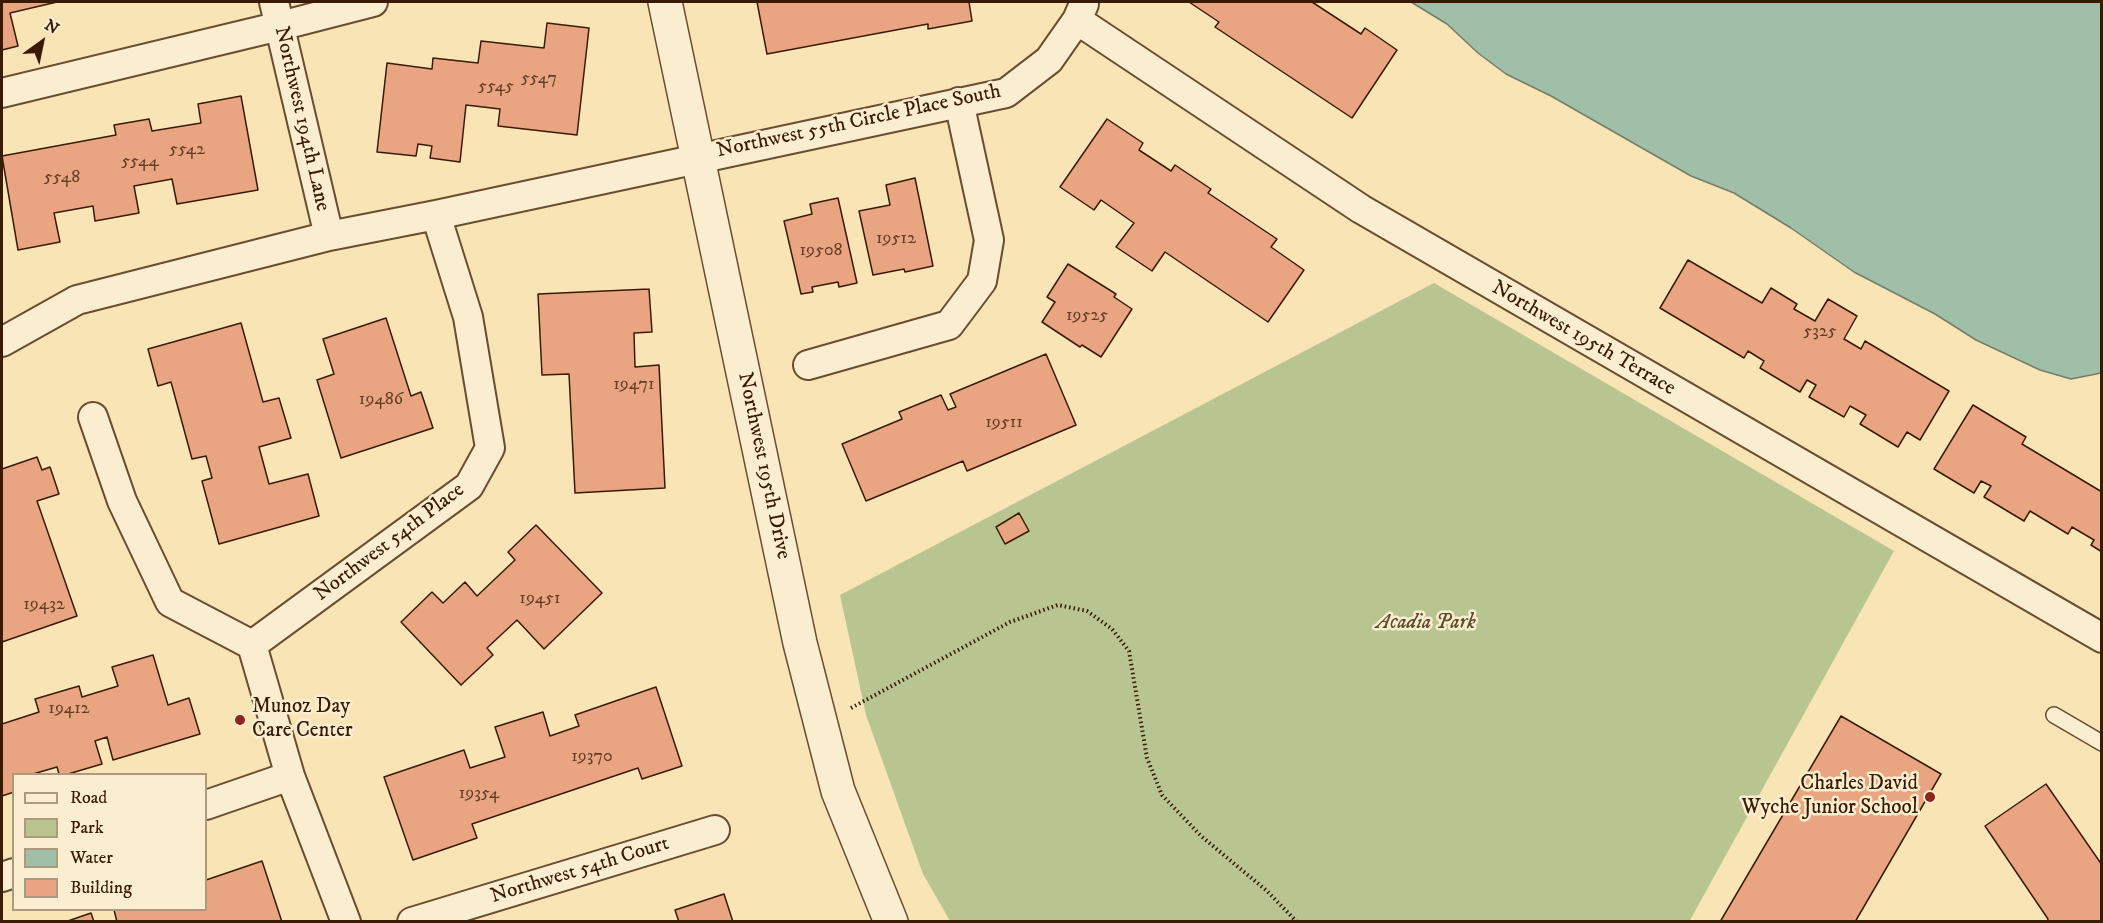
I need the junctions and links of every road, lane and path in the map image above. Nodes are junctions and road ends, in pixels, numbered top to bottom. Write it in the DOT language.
graph roads {
  1 [pos="373,2"];
  2 [pos="665,2"];
  3 [pos="1081,10"];
  4 [pos="277,14"];
  5 [pos="2,93"];
  6 [pos="959,102"];
  7 [pos="699,157"];
  8 [pos="436,215"];
  9 [pos="328,236"];
  10 [pos="2,342"];
  11 [pos="808,365"];
  12 [pos="93,417"];
  13 [pos="2102,638"];
  14 [pos="252,645"];
  15 [pos="2054,715"];
  16 [pos="821,724"];
  17 [pos="2102,743"];
  18 [pos="290,776"];
  19 [pos="207,806"];
  20 [pos="715,830"];
  21 [pos="346,921"];
  22 [pos="412,921"];
  23 [pos="891,921"];
  24 [pos="1297,921"];
  1 -- 4 [label="street"];
  2 -- 7 [label="street, Northwest 195th Drive"];
  3 -- 6 [label="street, Northwest 55th Circle Place South"];
  3 -- 13 [label="street, Northwest 195th Terrace"];
  4 -- 5 [label="street"];
  4 -- 9 [label="street, Northwest 194th Lane"];
  6 -- 7 [label="street, Northwest 55th Circle Place South"];
  6 -- 11 [label="street"];
  7 -- 8 [label="street, Northwest 55th Circle Place South"];
  7 -- 16 [label="street, Northwest 195th Drive"];
  8 -- 9 [label="street, Northwest 55th Circle Place South"];
  8 -- 14 [label="street, Northwest 54th Place"];
  9 -- 10 [label="street, Northwest 55th Circle Place South"];
  12 -- 14 [label="street"];
  14 -- 18 [label="street"];
  15 -- 17 [label="lane"];
  16 -- 23 [label="street, Northwest 195th Drive"];
  16 -- 24 [label="path"];
  18 -- 19 [label="street"];
  18 -- 21 [label="street"];
  20 -- 22 [label="street, Northwest 54th Court"];
}
